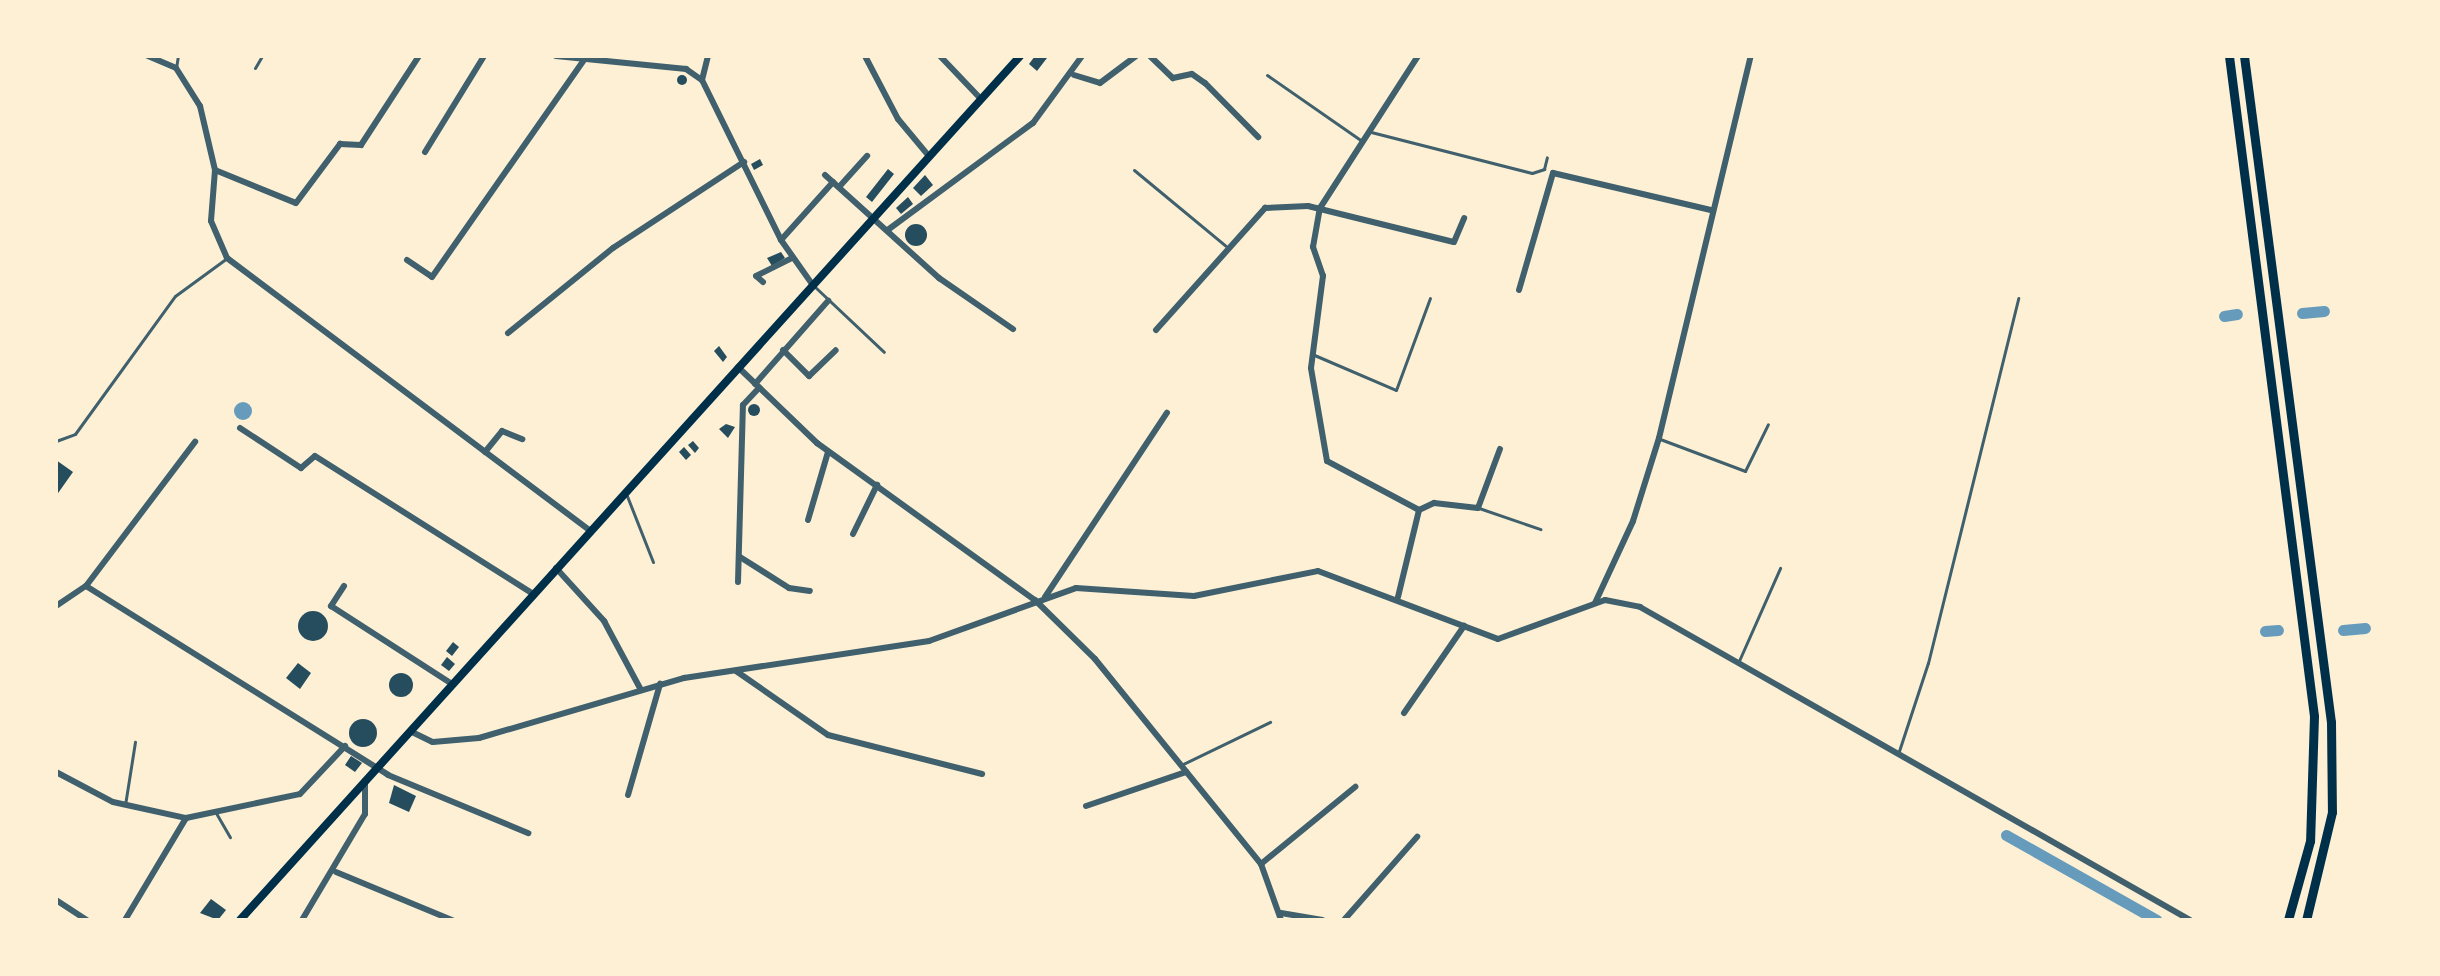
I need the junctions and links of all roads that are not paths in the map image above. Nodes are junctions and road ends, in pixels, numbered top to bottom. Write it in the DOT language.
graph roads {
  1 [pos="148,56"];
  2 [pos="178,56"];
  3 [pos="262,56"];
  4 [pos="419,56"];
  5 [pos="484,56"];
  6 [pos="556,56"];
  7 [pos="708,56"];
  8 [pos="865,56"];
  9 [pos="940,56"];
  10 [pos="1020,56"];
  11 [pos="1082,56"];
  12 [pos="1136,56"];
  13 [pos="1150,56"];
  14 [pos="1418,56"];
  15 [pos="1751,56"];
  16 [pos="2229,56"];
  17 [pos="2244,56"];
  18 [pos="583,61"];
  19 [pos="176,68"];
  20 [pos="255,68"];
  21 [pos="1074,75"];
  22 [pos="1267,75"];
  23 [pos="702,80"];
  24 [pos="981,99"];
  25 [pos="1369,131"];
  26 [pos="1258,137"];
  27 [pos="1362,141"];
  28 [pos="425,152"];
  29 [pos="928,155"];
  30 [pos="867,156"];
  31 [pos="1547,157"];
  32 [pos="744,162"];
  33 [pos="215,170"];
  34 [pos="1134,170"];
  35 [pos="825,175"];
  36 [pos="836,184"];
  37 [pos="1320,208"];
  38 [pos="1711,210"];
  39 [pos="873,216"];
  40 [pos="1464,218"];
  41 [pos="889,229"];
  42 [pos="781,240"];
  43 [pos="1226,246"];
  44 [pos="227,258"];
  45 [pos="792,258"];
  46 [pos="407,260"];
  47 [pos="763,282"];
  48 [pos="812,284"];
  49 [pos="1519,290"];
  50 [pos="1430,298"];
  51 [pos="2018,298"];
  52 [pos="828,301"];
  53 [pos="1013,329"];
  54 [pos="1156,330"];
  55 [pos="508,333"];
  56 [pos="783,350"];
  57 [pos="836,350"];
  58 [pos="884,352"];
  59 [pos="1310,354"];
  60 [pos="738,367"];
  61 [pos="757,386"];
  62 [pos="1167,413"];
  63 [pos="1768,424"];
  64 [pos="240,428"];
  65 [pos="1659,438"];
  66 [pos="522,439"];
  67 [pos="56,441"];
  68 [pos="195,442"];
  69 [pos="1500,449"];
  70 [pos="485,452"];
  71 [pos="828,452"];
  72 [pos="877,485"];
  73 [pos="625,493"];
  74 [pos="1478,508"];
  75 [pos="1419,510"];
  76 [pos="808,520"];
  77 [pos="1540,529"];
  78 [pos="590,531"];
  79 [pos="853,534"];
  80 [pos="740,557"];
  81 [pos="653,562"];
  82 [pos="556,568"];
  83 [pos="1780,568"];
  84 [pos="738,582"];
  85 [pos="86,586"];
  86 [pos="344,586"];
  87 [pos="810,591"];
  88 [pos="533,594"];
  89 [pos="1045,597"];
  90 [pos="1398,597"];
  91 [pos="1035,600"];
  92 [pos="1595,603"];
  93 [pos="56,606"];
  94 [pos="1464,626"];
  95 [pos="1738,664"];
  96 [pos="736,671"];
  97 [pos="452,684"];
  98 [pos="660,684"];
  99 [pos="641,690"];
  100 [pos="1404,713"];
  101 [pos="1270,722"];
  102 [pos="410,731"];
  103 [pos="135,742"];
  104 [pos="345,746"];
  105 [pos="1898,755"];
  106 [pos="1181,765"];
  107 [pos="378,767"];
  108 [pos="56,772"];
  109 [pos="1186,772"];
  110 [pos="982,774"];
  111 [pos="365,781"];
  112 [pos="1355,787"];
  113 [pos="628,795"];
  114 [pos="125,805"];
  115 [pos="1086,806"];
  116 [pos="216,812"];
  117 [pos="186,818"];
  118 [pos="528,833"];
  119 [pos="230,837"];
  120 [pos="1417,837"];
  121 [pos="1261,864"];
  122 [pos="336,872"];
  123 [pos="56,900"];
  124 [pos="1281,916"];
  125 [pos="87,920"];
  126 [pos="125,920"];
  127 [pos="240,920"];
  128 [pos="302,920"];
  129 [pos="452,920"];
  130 [pos="1322,920"];
  131 [pos="1344,920"];
  132 [pos="2190,920"];
  133 [pos="2288,920"];
  134 [pos="2306,920"];
  1 -- 19 [label="street"];
  2 -- 19 [label="lane"];
  3 -- 20 [label="lane"];
  4 -- 33 [label="street"];
  5 -- 28 [label="street"];
  6 -- 18 [label="street"];
  7 -- 23 [label="street"];
  8 -- 29 [label="street"];
  9 -- 24 [label="street"];
  10 -- 24 [label="main road"];
  11 -- 21 [label="street"];
  12 -- 21 [label="street"];
  13 -- 26 [label="street"];
  14 -- 25 [label="street"];
  15 -- 38 [label="street"];
  16 -- 133 [label="highway"];
  17 -- 134 [label="highway"];
  18 -- 23 [label="street"];
  18 -- 46 [label="street"];
  19 -- 33 [label="street"];
  21 -- 41 [label="street"];
  22 -- 27 [label="lane"];
  23 -- 32 [label="street"];
  24 -- 29 [label="main road"];
  25 -- 27 [label="street"];
  25 -- 31 [label="lane"];
  27 -- 37 [label="street"];
  29 -- 39 [label="main road"];
  30 -- 36 [label="street"];
  32 -- 42 [label="street"];
  32 -- 55 [label="street"];
  33 -- 44 [label="street"];
  34 -- 43 [label="lane"];
  35 -- 36 [label="street"];
  36 -- 39 [label="street"];
  36 -- 42 [label="street"];
  37 -- 40 [label="street"];
  37 -- 43 [label="street"];
  37 -- 59 [label="street"];
  38 -- 49 [label="street"];
  38 -- 65 [label="street"];
  39 -- 41 [label="street"];
  39 -- 48 [label="main road"];
  41 -- 53 [label="street"];
  42 -- 45 [label="street"];
  43 -- 54 [label="street"];
  44 -- 67 [label="lane"];
  44 -- 70 [label="street"];
  45 -- 47 [label="street"];
  45 -- 48 [label="street"];
  48 -- 52 [label="lane"];
  48 -- 60 [label="main road"];
  50 -- 59 [label="lane"];
  51 -- 105 [label="lane"];
  52 -- 56 [label="street"];
  52 -- 58 [label="lane"];
  56 -- 57 [label="street"];
  56 -- 61 [label="street"];
  59 -- 75 [label="street"];
  60 -- 61 [label="street"];
  60 -- 73 [label="main road"];
  61 -- 71 [label="street"];
  61 -- 80 [label="street"];
  62 -- 89 [label="street"];
  63 -- 65 [label="lane"];
  64 -- 88 [label="street"];
  65 -- 92 [label="street"];
  66 -- 70 [label="street"];
  68 -- 85 [label="street"];
  69 -- 74 [label="street"];
  70 -- 78 [label="street"];
  71 -- 72 [label="street"];
  71 -- 76 [label="street"];
  72 -- 79 [label="street"];
  72 -- 91 [label="street"];
  73 -- 78 [label="main road"];
  73 -- 81 [label="lane"];
  74 -- 75 [label="street"];
  74 -- 77 [label="lane"];
  75 -- 90 [label="street"];
  78 -- 82 [label="main road"];
  80 -- 84 [label="street"];
  80 -- 87 [label="street"];
  82 -- 88 [label="main road"];
  82 -- 99 [label="street"];
  83 -- 95 [label="lane"];
  85 -- 93 [label="street"];
  85 -- 104 [label="street"];
  86 -- 97 [label="street"];
  88 -- 97 [label="main road"];
  89 -- 90 [label="street"];
  89 -- 91 [label="street"];
  90 -- 94 [label="street"];
  91 -- 96 [label="street"];
  91 -- 106 [label="street"];
  92 -- 94 [label="street"];
  92 -- 95 [label="street"];
  94 -- 100 [label="street"];
  95 -- 105 [label="street"];
  96 -- 98 [label="street"];
  96 -- 110 [label="street"];
  97 -- 102 [label="main road"];
  98 -- 99 [label="street"];
  98 -- 113 [label="street"];
  99 -- 102 [label="street"];
  101 -- 106 [label="lane"];
  102 -- 107 [label="main road"];
  103 -- 114 [label="lane"];
  104 -- 107 [label="street"];
  104 -- 116 [label="street"];
  105 -- 132 [label="street"];
  106 -- 109 [label="street"];
  107 -- 111 [label="main road"];
  107 -- 118 [label="street"];
  108 -- 114 [label="street"];
  109 -- 115 [label="street"];
  109 -- 121 [label="street"];
  111 -- 122 [label="street"];
  111 -- 127 [label="main road"];
  112 -- 121 [label="street"];
  114 -- 117 [label="street"];
  116 -- 117 [label="street"];
  116 -- 119 [label="lane"];
  117 -- 126 [label="street"];
  120 -- 131 [label="street"];
  121 -- 124 [label="street"];
  122 -- 128 [label="street"];
  122 -- 129 [label="street"];
  123 -- 125 [label="street"];
  124 -- 130 [label="street"];
}
